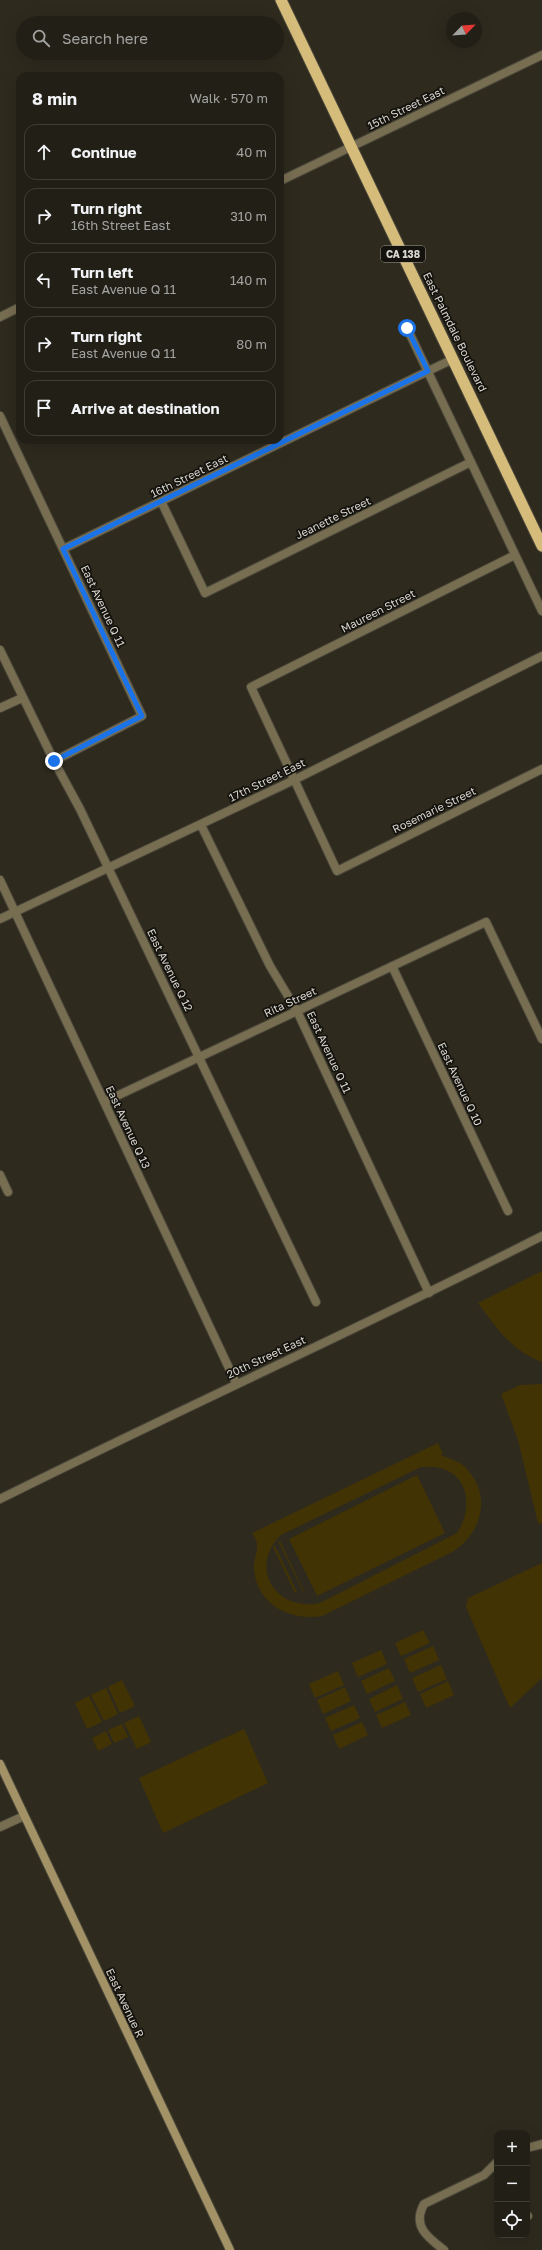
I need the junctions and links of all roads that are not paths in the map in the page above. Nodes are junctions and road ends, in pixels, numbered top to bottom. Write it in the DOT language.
graph roads {
  1 [pos="281,0"];
  2 [pos="542,55"];
  3 [pos="351,146"];
  4 [pos="284,179"];
  5 [pos="16,309"];
  6 [pos="0,317"];
  7 [pos="407,328"];
  8 [pos="453,358"];
  9 [pos="428,371"];
  10 [pos="0,416"];
  11 [pos="284,441"];
  12 [pos="278,444"];
  13 [pos="471,462"];
  14 [pos="161,501"];
  15 [pos="542,546"];
  16 [pos="63,549"];
  17 [pos="515,554"];
  18 [pos="542,611"];
  19 [pos="0,650"];
  20 [pos="542,656"];
  21 [pos="22,698"];
  22 [pos="0,708"];
  23 [pos="54,761"];
  24 [pos="542,769"];
  25 [pos="294,780"];
  26 [pos="201,825"];
  27 [pos="108,867"];
  28 [pos="0,880"];
  29 [pos="15,912"];
  30 [pos="0,919"];
  31 [pos="392,966"];
  32 [pos="297,1011"];
  33 [pos="542,1039"];
  34 [pos="200,1057"];
  35 [pos="104,1102"];
  36 [pos="0,1175"];
  37 [pos="8,1192"];
  38 [pos="508,1211"];
  39 [pos="542,1236"];
  40 [pos="429,1293"];
  41 [pos="316,1302"];
  42 [pos="236,1383"];
  43 [pos="0,1499"];
  44 [pos="0,1764"];
  45 [pos="24,1816"];
  46 [pos="0,1827"];
  47 [pos="542,2144"];
  48 [pos="530,2147"];
  49 [pos="494,2165"];
  50 [pos="230,2250"];
  51 [pos="444,2250"];
  1 -- 3 [label="highway, East Palmdale Boulevard / CA 138"];
  2 -- 3 [label="street, 15th Street East"];
  3 -- 4 [label="street, 15th Street East"];
  3 -- 8 [label="highway, East Palmdale Boulevard / CA 138"];
  5 -- 6 [label="street"];
  7 -- 9 [label="street"];
  8 -- 9 [label="street, 16th Street East"];
  8 -- 15 [label="highway, East Palmdale Boulevard / CA 138"];
  9 -- 11 [label="street, 16th Street East"];
  9 -- 13 [label="street"];
  10 -- 16 [label="street, East Avenue Q 11"];
  12 -- 14 [label="street, 16th Street East"];
  13 -- 14 [label="street, Jeanette Street"];
  13 -- 17 [label="street"];
  14 -- 16 [label="street, 16th Street East"];
  16 -- 23 [label="street, East Avenue Q 11"];
  17 -- 18 [label="street"];
  17 -- 25 [label="street, Maureen Street"];
  19 -- 21 [label="street, East Avenue Q 12"];
  20 -- 25 [label="street, 17th Street East"];
  21 -- 22 [label="street"];
  21 -- 23 [label="street, East Avenue Q 12"];
  23 -- 27 [label="street, East Avenue Q 12"];
  24 -- 25 [label="street, Rosemarie Street"];
  25 -- 26 [label="street, 17th Street East"];
  26 -- 27 [label="street, 17th Street East"];
  26 -- 32 [label="street, East Avenue Q 11"];
  27 -- 29 [label="street, 17th Street East"];
  27 -- 34 [label="street, East Avenue Q 12"];
  28 -- 29 [label="street, East Avenue Q 13"];
  29 -- 30 [label="street, 17th Street East"];
  29 -- 35 [label="street, East Avenue Q 13"];
  31 -- 32 [label="street, Rita Street"];
  31 -- 33 [label="street, Rita Street"];
  31 -- 38 [label="street, East Avenue Q 10"];
  32 -- 34 [label="street, Rita Street"];
  32 -- 40 [label="street, East Avenue Q 11"];
  34 -- 35 [label="street, Rita Street"];
  34 -- 41 [label="street, East Avenue Q 12"];
  35 -- 42 [label="street, East Avenue Q 13"];
  36 -- 37 [label="street"];
  39 -- 40 [label="street, 20th Street East"];
  40 -- 42 [label="street, 20th Street East"];
  42 -- 43 [label="street, 20th Street East"];
  44 -- 45 [label="main road, East Avenue R"];
  45 -- 46 [label="street"];
  45 -- 50 [label="main road, East Avenue R"];
  47 -- 48 [label="street"];
  49 -- 51 [label="street"];
}
